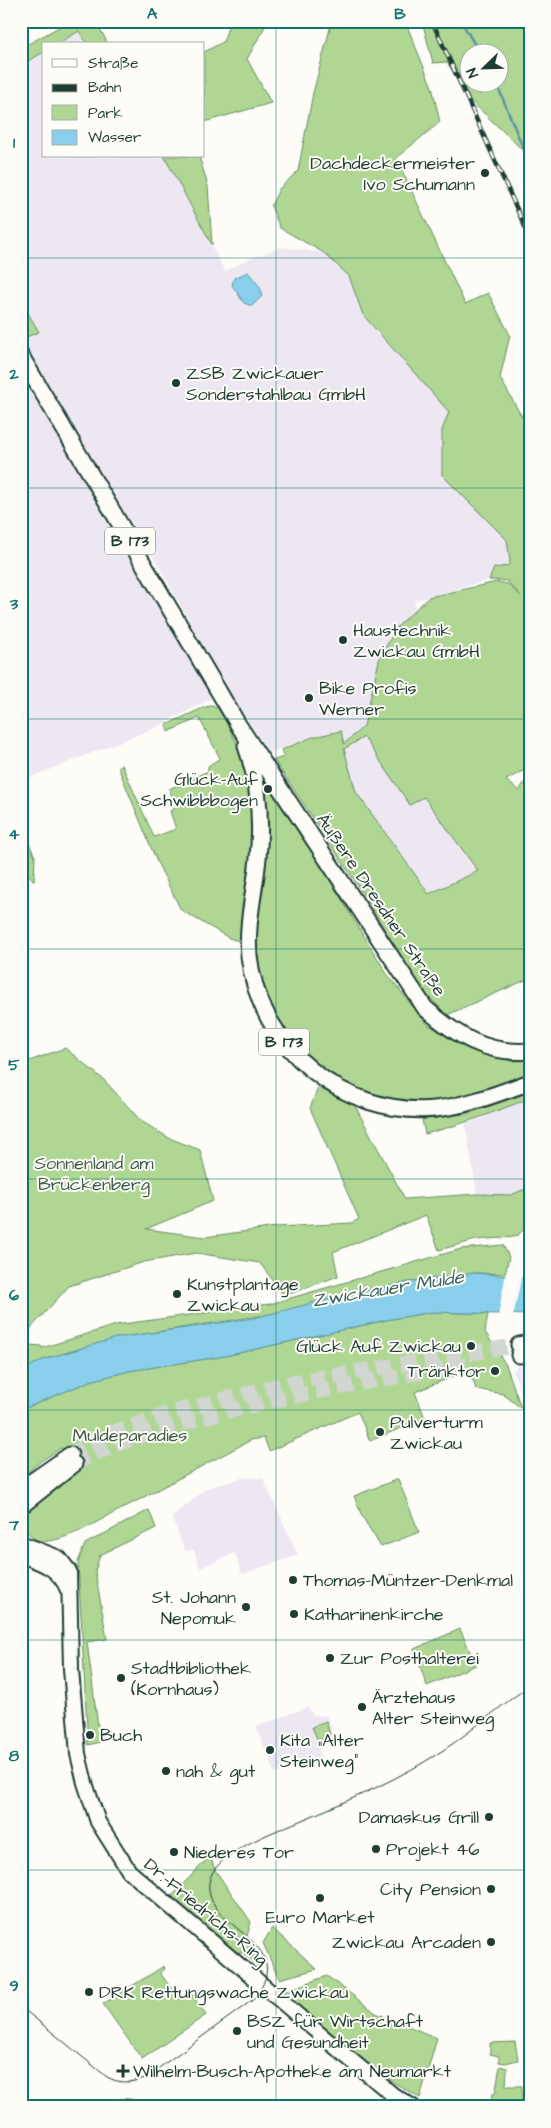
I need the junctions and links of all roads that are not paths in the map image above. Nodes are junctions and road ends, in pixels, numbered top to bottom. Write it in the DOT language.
graph roads {
  1 [pos="21,356"];
  2 [pos="239,726"];
  3 [pos="270,771"];
  4 [pos="257,780"];
  5 [pos="530,1051"];
  6 [pos="530,1082"];
  7 [pos="21,1489"];
  8 [pos="21,1506"];
  9 [pos="24,1545"];
  10 [pos="413,2107"];
  1 -- 2 [label="main road, Äußere Dresdner Straße / B 173"];
  2 -- 3 [label="main road, Äußere Dresdner Straße / B 173"];
  2 -- 4 [label="main road, Äußere Dresdner Straße / B 173"];
  3 -- 4 [label="main road"];
  3 -- 5 [label="main road, Äußere Dresdner Straße / B 173"];
  4 -- 6 [label="main road, Äußere Dresdner Straße / B 173"];
  7 -- 8 [label="main road"];
  9 -- 10 [label="main road, Dr.-Friedrichs-Ring"];
}
